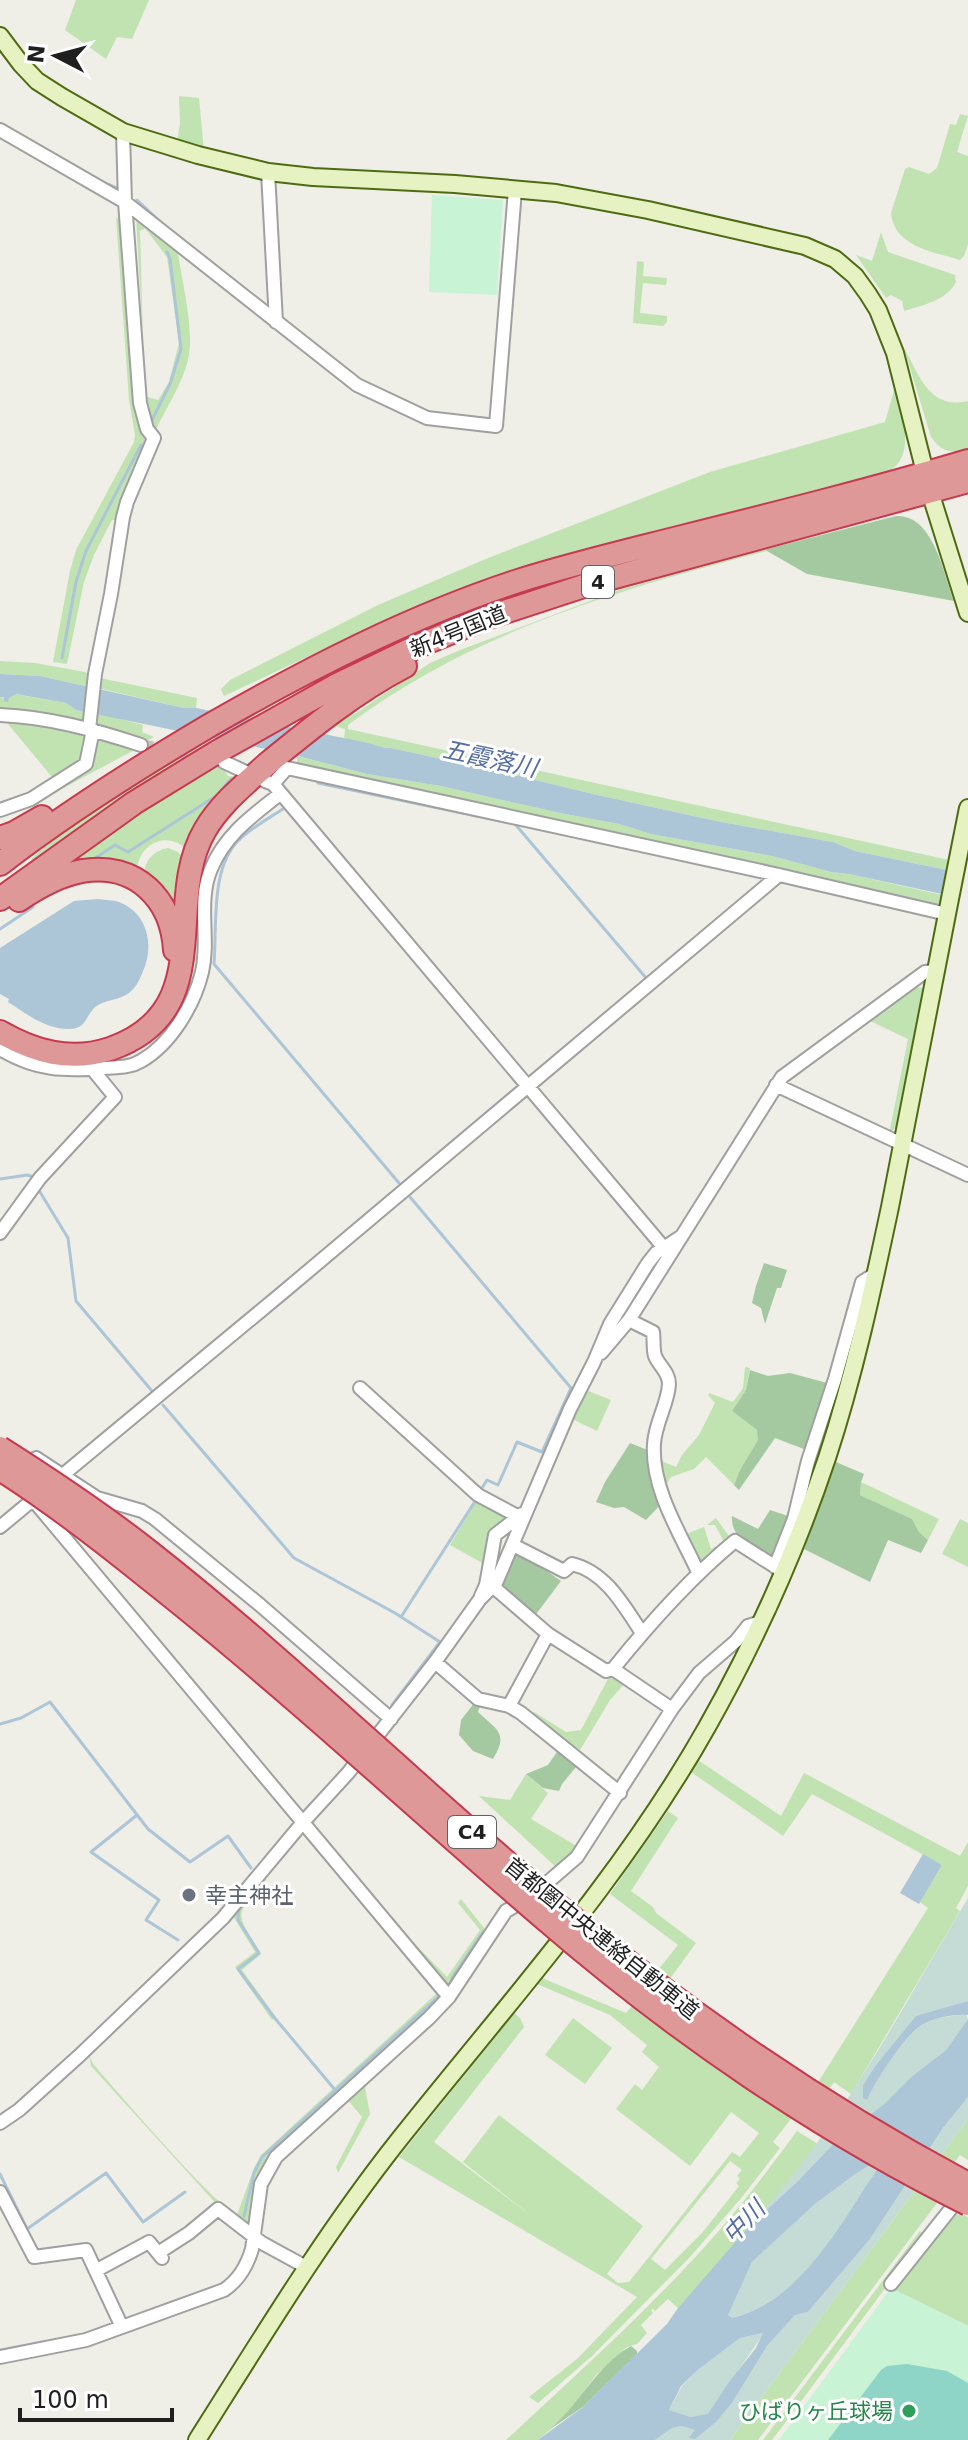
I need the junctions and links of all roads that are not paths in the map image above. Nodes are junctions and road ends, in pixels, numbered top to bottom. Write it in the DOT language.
graph roads {
  1 [pos="0,36"];
  2 [pos="0,130"];
  3 [pos="123,132"];
  4 [pos="268,172"];
  5 [pos="515,190"];
  6 [pos="125,202"];
  7 [pos="276,322"];
  8 [pos="968,461"];
  9 [pos="968,481"];
  10 [pos="927,483"];
  11 [pos="593,583"];
  12 [pos="968,613"];
  13 [pos="0,715"];
  14 [pos="91,726"];
  15 [pos="179,744"];
  16 [pos="141,745"];
  17 [pos="220,757"];
  18 [pos="267,779"];
  19 [pos="968,808"];
  20 [pos="0,810"];
  21 [pos="0,838"];
  22 [pos="961,860"];
  23 [pos="0,864"];
  24 [pos="779,875"];
  25 [pos="0,899"];
  26 [pos="948,908"];
  27 [pos="0,913"];
  28 [pos="936,971"];
  29 [pos="0,1020"];
  30 [pos="0,1032"];
  31 [pos="111,1044"];
  32 [pos="0,1049"];
  33 [pos="93,1070"];
  34 [pos="776,1085"];
  35 [pos="526,1087"];
  36 [pos="903,1144"];
  37 [pos="968,1175"];
  38 [pos="0,1233"];
  39 [pos="667,1252"];
  40 [pos="629,1320"];
  41 [pos="594,1362"];
  42 [pos="360,1388"];
  43 [pos="0,1435"];
  44 [pos="0,1448"];
  45 [pos="0,1469"];
  46 [pos="64,1476"];
  47 [pos="34,1501"];
  48 [pos="521,1518"];
  49 [pos="0,1527"];
  50 [pos="513,1545"];
  51 [pos="779,1570"];
  52 [pos="698,1572"];
  53 [pos="490,1583"];
  54 [pos="761,1622"];
  55 [pos="642,1633"];
  56 [pos="548,1634"];
  57 [pos="435,1662"];
  58 [pos="613,1669"];
  59 [pos="509,1706"];
  60 [pos="672,1709"];
  61 [pos="391,1719"];
  62 [pos="620,1793"];
  63 [pos="304,1821"];
  64 [pos="449,1997"];
  65 [pos="0,2123"];
  66 [pos="968,2185"];
  67 [pos="0,2192"];
  68 [pos="968,2204"];
  69 [pos="252,2235"];
  70 [pos="306,2267"];
  71 [pos="97,2270"];
  72 [pos="891,2284"];
  73 [pos="122,2327"];
  74 [pos="0,2357"];
  75 [pos="197,2440"];
  1 -- 3 [label="street"];
  2 -- 6 [label="street"];
  3 -- 4 [label="street"];
  3 -- 6 [label="street"];
  4 -- 5 [label="street"];
  4 -- 7 [label="street"];
  5 -- 7 [label="street"];
  5 -- 10 [label="street"];
  6 -- 7 [label="street"];
  6 -- 14 [label="street"];
  8 -- 10 [label="highway, 新4号国道 / 4"];
  9 -- 10 [label="highway, 新4号国道 / 4"];
  10 -- 11 [label="highway, 新4号国道 / 4"];
  10 -- 12 [label="street"];
  10 -- 15 [label="highway, 新4号国道 / 4"];
  11 -- 17 [label="highway, 新4号国道 / 4"];
  11 -- 18 [label="highway"];
  13 -- 14 [label="street"];
  14 -- 16 [label="street"];
  14 -- 20 [label="street"];
  15 -- 21 [label="highway"];
  15 -- 23 [label="highway, 新4号国道 / 4"];
  17 -- 18 [label="street"];
  17 -- 25 [label="highway, 新4号国道 / 4"];
  18 -- 24 [label="street"];
  18 -- 31 [label="highway"];
  18 -- 33 [label="street"];
  18 -- 35 [label="street"];
  19 -- 22 [label="street"];
  22 -- 26 [label="street"];
  24 -- 26 [label="street"];
  24 -- 35 [label="street"];
  26 -- 28 [label="street"];
  27 -- 31 [label="highway"];
  28 -- 34 [label="street"];
  28 -- 36 [label="street"];
  29 -- 31 [label="highway"];
  30 -- 31 [label="highway"];
  32 -- 33 [label="street"];
  33 -- 38 [label="street"];
  34 -- 36 [label="street"];
  34 -- 39 [label="street"];
  35 -- 39 [label="street"];
  35 -- 46 [label="street"];
  36 -- 37 [label="street"];
  36 -- 51 [label="street"];
  39 -- 40 [label="street"];
  39 -- 41 [label="street"];
  40 -- 41 [label="street"];
  40 -- 52 [label="street"];
  41 -- 48 [label="street"];
  42 -- 48 [label="street"];
  43 -- 46 [label="street"];
  44 -- 66 [label="highway, 首都圏中央連絡自動車道 / C4, bridge"];
  45 -- 68 [label="highway, 首都圏中央連絡自動車道 / C4, bridge"];
  46 -- 47 [label="street"];
  46 -- 61 [label="street"];
  47 -- 49 [label="street"];
  47 -- 63 [label="street"];
  48 -- 50 [label="street"];
  48 -- 53 [label="street"];
  50 -- 53 [label="street"];
  50 -- 55 [label="street"];
  51 -- 52 [label="street"];
  51 -- 54 [label="street"];
  52 -- 55 [label="street"];
  53 -- 56 [label="street"];
  53 -- 57 [label="street"];
  54 -- 60 [label="street"];
  54 -- 70 [label="street"];
  55 -- 58 [label="street"];
  56 -- 58 [label="street"];
  56 -- 59 [label="street"];
  57 -- 59 [label="street"];
  57 -- 61 [label="street"];
  58 -- 60 [label="street"];
  59 -- 62 [label="street"];
  60 -- 62 [label="street"];
  61 -- 63 [label="street"];
  62 -- 64 [label="street"];
  63 -- 64 [label="street"];
  63 -- 65 [label="street"];
  64 -- 69 [label="street"];
  66 -- 72 [label="street"];
  67 -- 71 [label="street"];
  69 -- 70 [label="street"];
  69 -- 71 [label="street"];
  69 -- 73 [label="street"];
  70 -- 75 [label="street"];
  71 -- 73 [label="street"];
  73 -- 74 [label="street"];
}
